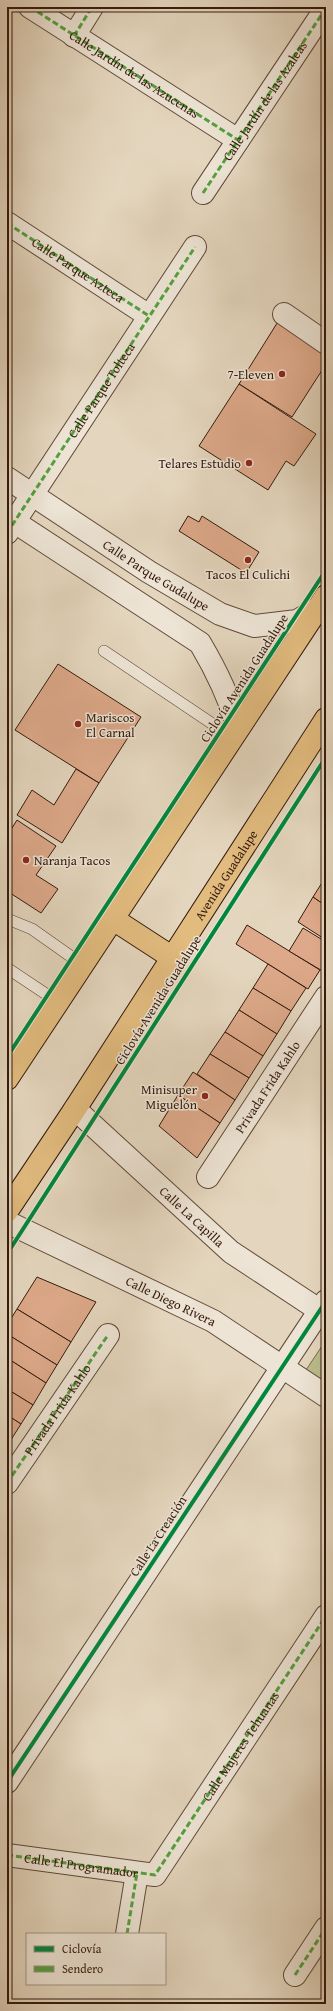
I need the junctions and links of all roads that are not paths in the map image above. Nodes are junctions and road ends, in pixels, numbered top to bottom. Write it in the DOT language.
graph roads {
  1 [pos="30,7"];
  2 [pos="92,7"];
  3 [pos="326,8"];
  4 [pos="74,36"];
  5 [pos="238,140"];
  6 [pos="203,193"];
  7 [pos="7,223"];
  8 [pos="195,247"];
  9 [pos="284,314"];
  10 [pos="149,316"];
  11 [pos="326,343"];
  12 [pos="7,478"];
  13 [pos="33,494"];
  14 [pos="9,524"];
  15 [pos="149,572"];
  16 [pos="133,600"];
  17 [pos="321,603"];
  18 [pos="220,614"];
  19 [pos="200,642"];
  20 [pos="104,651"];
  21 [pos="326,719"];
  22 [pos="235,732"];
  23 [pos="113,919"];
  24 [pos="7,922"];
  25 [pos="173,958"];
  26 [pos="83,965"];
  27 [pos="7,968"];
  28 [pos="326,997"];
  29 [pos="58,1002"];
  30 [pos="7,1079"];
  31 [pos="75,1109"];
  32 [pos="208,1177"];
  33 [pos="7,1211"];
  34 [pos="7,1222"];
  35 [pos="323,1306"];
  36 [pos="108,1335"];
  37 [pos="282,1366"];
  38 [pos="326,1396"];
  39 [pos="7,1483"];
  40 [pos="326,1616"];
  41 [pos="7,1782"];
  42 [pos="7,1855"];
  43 [pos="146,1874"];
  44 [pos="326,1928"];
  45 [pos="127,1933"];
  46 [pos="295,1975"];
  1 -- 4 [label="street, Calle Jardín de las Azucenas"];
  2 -- 4 [label="street"];
  3 -- 5 [label="street, Calle Jardín de las Azaleas"];
  4 -- 5 [label="street, Calle Jardín de las Azucenas"];
  5 -- 6 [label="street, Calle Jardín de las Azaleas"];
  7 -- 10 [label="street, Calle Parque Azteca"];
  8 -- 10 [label="street, Calle Parque Tolteca"];
  9 -- 11 [label="street"];
  10 -- 13 [label="street, Calle Parque Tolteca"];
  12 -- 13 [label="street, Calle Parque Gudalupe"];
  13 -- 14 [label="street, Calle Parque Tolteca"];
  13 -- 15 [label="street, Calle Parque Gudalupe"];
  14 -- 16 [label="street"];
  15 -- 16 [label="street"];
  15 -- 18 [label="street, Calle Parque Gudalupe"];
  16 -- 19 [label="street"];
  17 -- 18 [label="street, Calle Parque Gudalupe"];
  17 -- 22 [label="main road"];
  18 -- 19 [label="street"];
  19 -- 22 [label="street"];
  20 -- 22 [label="lane"];
  21 -- 25 [label="main road, Avenida Guadalupe"];
  22 -- 23 [label="main road"];
  23 -- 25 [label="main road"];
  23 -- 26 [label="main road"];
  24 -- 26 [label="lane"];
  25 -- 31 [label="main road, Avenida Guadalupe"];
  26 -- 29 [label="main road"];
  27 -- 29 [label="lane"];
  28 -- 32 [label="street, Privada Frida Kahlo"];
  29 -- 30 [label="main road"];
  31 -- 33 [label="main road, Avenida Guadalupe"];
  31 -- 35 [label="street, Calle La Capilla"];
  34 -- 37 [label="street, Calle Diego Rivera"];
  35 -- 37 [label="street, Calle La Creación"];
  36 -- 39 [label="street, Privada Frida Kahlo"];
  37 -- 38 [label="street, Calle Diego Rivera"];
  37 -- 41 [label="street, Calle La Creación"];
  40 -- 43 [label="street, Calle Mujeres Tehuanas"];
  42 -- 43 [label="street, Calle El Programador"];
  43 -- 45 [label="street, Calle Mujeres Tehuanas"];
  44 -- 46 [label="street"];
}
